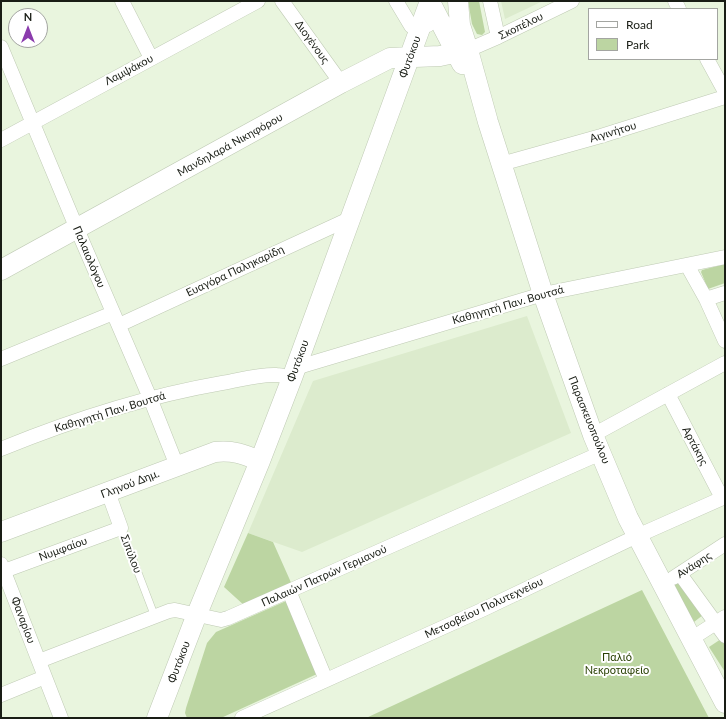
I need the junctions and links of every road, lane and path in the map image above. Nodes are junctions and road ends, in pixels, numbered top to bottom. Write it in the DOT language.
graph roads {
  1 [pos="122,1"];
  2 [pos="258,1"];
  3 [pos="282,1"];
  4 [pos="396,1"];
  5 [pos="458,1"];
  6 [pos="490,1"];
  7 [pos="572,1"];
  8 [pos="430,2"];
  9 [pos="449,24"];
  10 [pos="498,37"];
  11 [pos="1,47"];
  12 [pos="462,52"];
  13 [pos="410,57"];
  14 [pos="151,58"];
  15 [pos="708,60"];
  16 [pos="341,83"];
  17 [pos="725,92"];
  18 [pos="725,97"];
  19 [pos="33,122"];
  20 [pos="1,140"];
  21 [pos="501,164"];
  22 [pos="350,218"];
  23 [pos="76,229"];
  24 [pos="725,257"];
  25 [pos="686,265"];
  26 [pos="1,270"];
  27 [pos="725,293"];
  28 [pos="543,294"];
  29 [pos="706,299"];
  30 [pos="116,319"];
  31 [pos="725,341"];
  32 [pos="1,359"];
  33 [pos="725,363"];
  34 [pos="293,373"];
  35 [pos="668,394"];
  36 [pos="150,398"];
  37 [pos="593,435"];
  38 [pos="1,448"];
  39 [pos="601,453"];
  40 [pos="260,461"];
  41 [pos="177,466"];
  42 [pos="108,492"];
  43 [pos="724,497"];
  44 [pos="121,528"];
  45 [pos="1,532"];
  46 [pos="637,536"];
  47 [pos="725,544"];
  48 [pos="2,567"];
  49 [pos="680,574"];
  50 [pos="662,584"];
  51 [pos="289,591"];
  52 [pos="197,614"];
  53 [pos="155,617"];
  54 [pos="720,620"];
  55 [pos="725,636"];
  56 [pos="691,639"];
  57 [pos="39,661"];
  58 [pos="45,677"];
  59 [pos="326,680"];
  60 [pos="1,696"];
  61 [pos="725,703"];
  62 [pos="61,718"];
  63 [pos="158,718"];
  64 [pos="242,718"];
  1 -- 14 [label="street"];
  2 -- 14 [label="street, Λαμψάκου"];
  3 -- 16 [label="street, Διογένους"];
  4 -- 9 [label="street"];
  5 -- 9 [label="street, Φυτόκου"];
  6 -- 10 [label="street"];
  7 -- 10 [label="street, Σκοπέλου"];
  8 -- 9 [label="street, Παρασκευοπούλου"];
  9 -- 12 [label="street, Παρασκευοπούλου"];
  9 -- 13 [label="street, Φυτόκου"];
  10 -- 12 [label="street, Σκοπέλου"];
  11 -- 19 [label="street, Παλαιολόγου"];
  12 -- 13 [label="street, Μανδηλαρά Νικηφόρου"];
  12 -- 21 [label="street, Παρασκευοπούλου"];
  13 -- 16 [label="street, Μανδηλαρά Νικηφόρου"];
  13 -- 22 [label="street, Φυτόκου"];
  14 -- 19 [label="street, Λαμψάκου"];
  15 -- 17 [label="street"];
  16 -- 23 [label="street, Μανδηλαρά Νικηφόρου"];
  18 -- 21 [label="street, Αιγινήτου"];
  19 -- 20 [label="street, Λαμψάκου"];
  19 -- 23 [label="street, Παλαιολόγου"];
  21 -- 28 [label="street, Παρασκευοπούλου"];
  22 -- 30 [label="street, Ευαγόρα Παληκαρίδη"];
  22 -- 34 [label="street, Φυτόκου"];
  23 -- 26 [label="street, Μανδηλαρά Νικηφόρου"];
  23 -- 30 [label="street, Παλαιολόγου"];
  24 -- 25 [label="street, Καθηγητή Παν. Βουτσά"];
  25 -- 28 [label="street, Καθηγητή Παν. Βουτσά"];
  25 -- 29 [label="street"];
  27 -- 29 [label="street"];
  28 -- 34 [label="street, Καθηγητή Παν. Βουτσά"];
  28 -- 37 [label="street, Παρασκευοπούλου"];
  29 -- 31 [label="street"];
  30 -- 32 [label="street, Ευαγόρα Παληκαρίδη"];
  30 -- 36 [label="street, Παλαιολόγου"];
  33 -- 35 [label="street"];
  34 -- 36 [label="street, Καθηγητή Παν. Βουτσά"];
  34 -- 40 [label="street, Φυτόκου"];
  35 -- 37 [label="street"];
  35 -- 43 [label="street, Αρτάκης"];
  36 -- 38 [label="street, Καθηγητή Παν. Βουτσά"];
  36 -- 41 [label="street, Παλαιολόγου"];
  37 -- 39 [label="street, Παρασκευοπούλου"];
  39 -- 46 [label="street, Παρασκευοπούλου"];
  39 -- 51 [label="street, Παλαιών Πατρών Γερμανού"];
  40 -- 41 [label="street, Γληνού Δημ."];
  40 -- 52 [label="street, Φυτόκου"];
  41 -- 42 [label="street, Γληνού Δημ."];
  42 -- 44 [label="street, Σιπύλου"];
  42 -- 45 [label="street, Γληνού Δημ."];
  43 -- 46 [label="street, Μετσοβείου Πολυτεχνείου"];
  44 -- 48 [label="street, Νυμφαίου"];
  44 -- 53 [label="lane, Σιπύλου"];
  46 -- 50 [label="street, Παρασκευοπούλου"];
  46 -- 59 [label="street, Μετσοβείου Πολυτεχνείου"];
  47 -- 49 [label="street, Ανάφης"];
  48 -- 57 [label="street, Φαναρίου"];
  49 -- 50 [label="street, Ανάφης"];
  49 -- 54 [label="street"];
  50 -- 56 [label="street, Παρασκευοπούλου"];
  51 -- 52 [label="street, Παλαιών Πατρών Γερμανού"];
  51 -- 59 [label="street"];
  52 -- 53 [label="street, Παλαιών Πατρών Γερμανού"];
  52 -- 63 [label="street, Φυτόκου"];
  53 -- 57 [label="street, Παλαιών Πατρών Γερμανού"];
  54 -- 55 [label="street"];
  54 -- 56 [label="street"];
  56 -- 61 [label="street, Παρασκευοπούλου"];
  57 -- 58 [label="street, Φαναρίου"];
  58 -- 60 [label="street"];
  58 -- 62 [label="street, Φαναρίου"];
  59 -- 64 [label="street, Μετσοβείου Πολυτεχνείου"];
}
